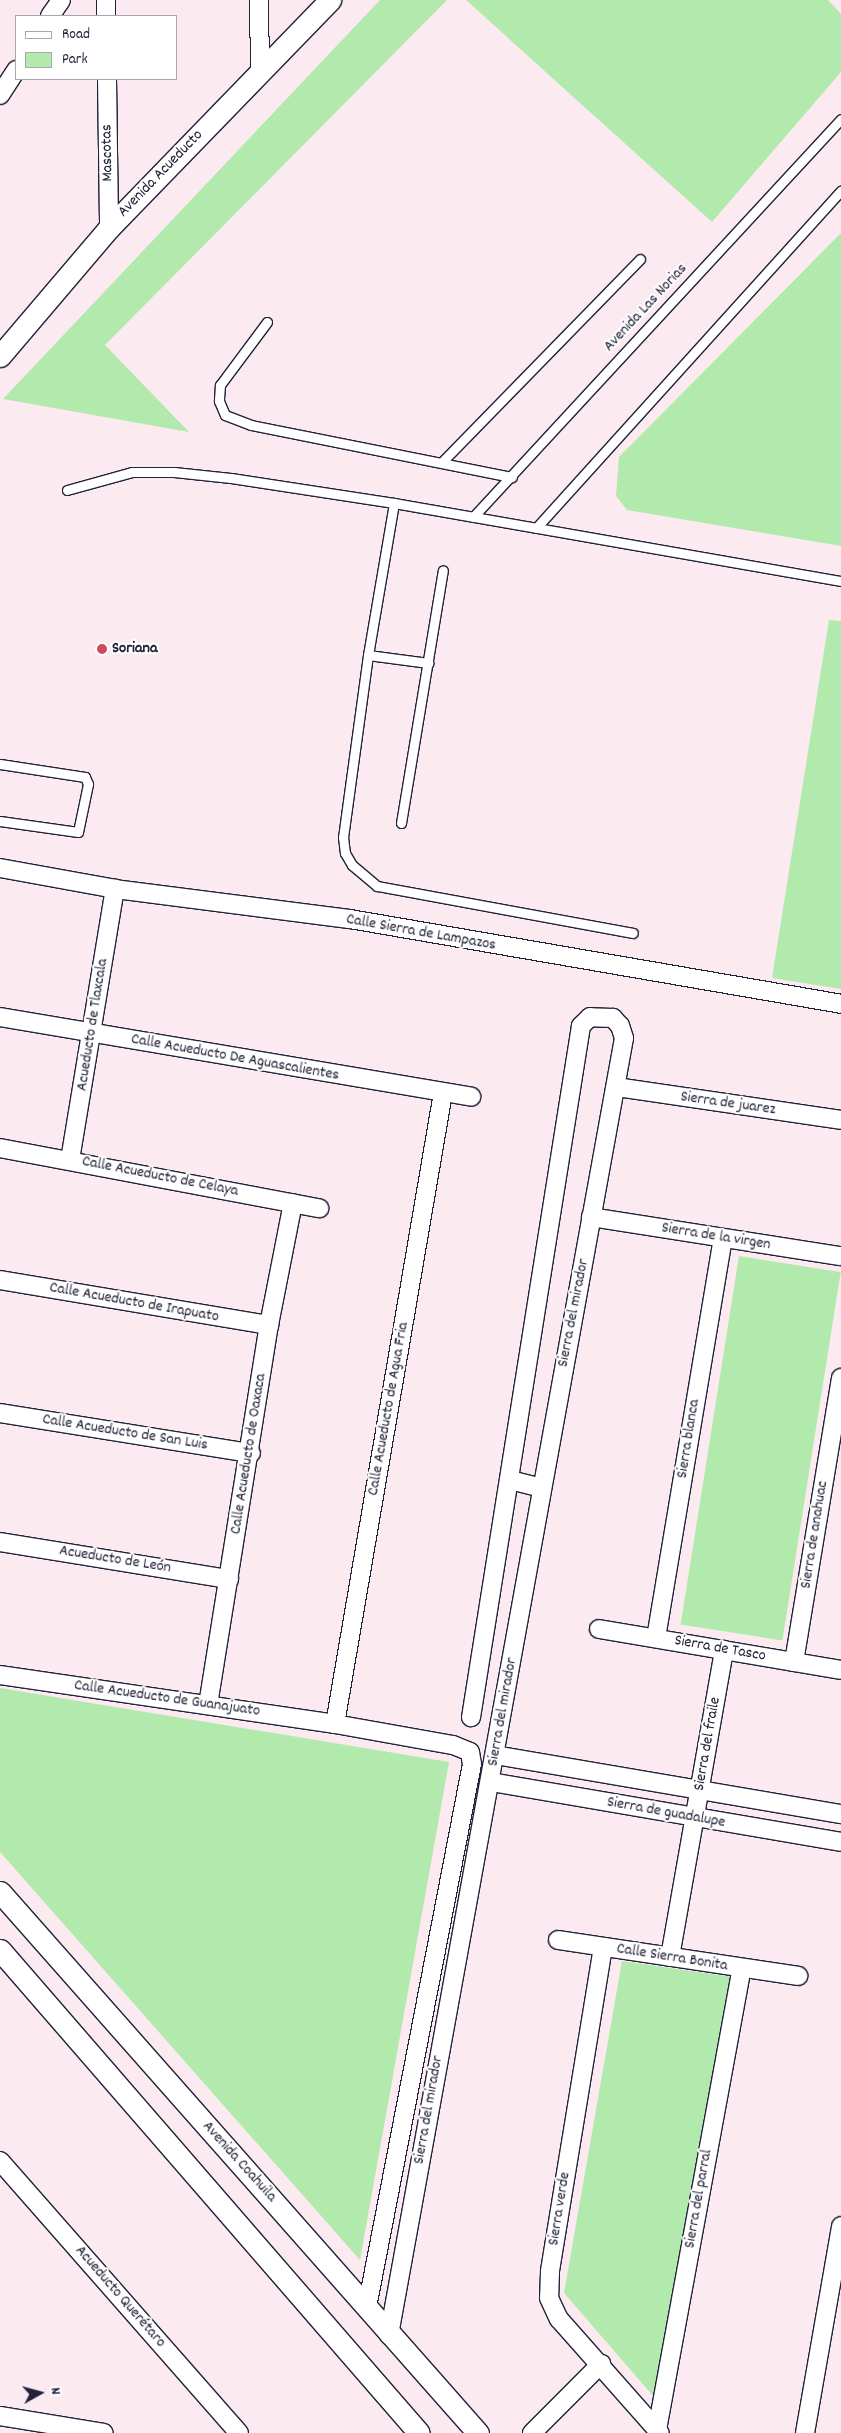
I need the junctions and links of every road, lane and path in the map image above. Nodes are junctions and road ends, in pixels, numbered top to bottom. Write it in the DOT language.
graph roads {
  1 [pos="61,0"];
  2 [pos="106,0"];
  3 [pos="259,0"];
  4 [pos="330,0"];
  5 [pos="51,15"];
  6 [pos="106,15"];
  7 [pos="260,70"];
  8 [pos="15,72"];
  9 [pos="107,80"];
  10 [pos="0,95"];
  11 [pos="841,119"];
  12 [pos="841,190"];
  13 [pos="109,228"];
  14 [pos="640,259"];
  15 [pos="267,322"];
  16 [pos="0,356"];
  17 [pos="443,461"];
  18 [pos="512,477"];
  19 [pos="67,490"];
  20 [pos="394,503"];
  21 [pos="473,517"];
  22 [pos="536,528"];
  23 [pos="443,570"];
  24 [pos="841,581"];
  25 [pos="368,655"];
  26 [pos="428,663"];
  27 [pos="0,764"];
  28 [pos="0,821"];
  29 [pos="401,823"];
  30 [pos="0,868"];
  31 [pos="115,889"];
  32 [pos="633,933"];
  33 [pos="841,1004"];
  34 [pos="0,1018"];
  35 [pos="92,1033"];
  36 [pos="616,1087"];
  37 [pos="443,1093"];
  38 [pos="471,1097"];
  39 [pos="841,1120"];
  40 [pos="0,1148"];
  41 [pos="70,1160"];
  42 [pos="293,1203"];
  43 [pos="320,1208"];
  44 [pos="592,1217"];
  45 [pos="723,1239"];
  46 [pos="841,1256"];
  47 [pos="0,1280"];
  48 [pos="269,1326"];
  49 [pos="841,1378"];
  50 [pos="0,1413"];
  51 [pos="251,1452"];
  52 [pos="510,1480"];
  53 [pos="541,1488"];
  54 [pos="0,1542"];
  55 [pos="229,1579"];
  56 [pos="599,1629"];
  57 [pos="656,1638"];
  58 [pos="724,1650"];
  59 [pos="794,1662"];
  60 [pos="841,1670"];
  61 [pos="0,1675"];
  62 [pos="208,1705"];
  63 [pos="471,1717"];
  64 [pos="334,1724"];
  65 [pos="470,1752"];
  66 [pos="495,1755"];
  67 [pos="491,1782"];
  68 [pos="700,1788"];
  69 [pos="841,1814"];
  70 [pos="695,1818"];
  71 [pos="841,1842"];
  72 [pos="0,1892"];
  73 [pos="558,1940"];
  74 [pos="603,1947"];
  75 [pos="0,1950"];
  76 [pos="670,1957"];
  77 [pos="742,1969"];
  78 [pos="798,1976"];
  79 [pos="0,2161"];
  80 [pos="841,2226"];
  81 [pos="367,2306"];
  82 [pos="389,2335"];
  83 [pos="601,2364"];
  84 [pos="0,2416"];
  85 [pos="659,2431"];
  86 [pos="104,2433"];
  87 [pos="239,2433"];
  88 [pos="419,2433"];
  89 [pos="478,2433"];
  90 [pos="532,2433"];
  91 [pos="805,2433"];
  1 -- 5 [label="street"];
  2 -- 6 [label="street"];
  3 -- 7 [label="street"];
  4 -- 7 [label="street, Avenida Acueducto"];
  7 -- 13 [label="street, Avenida Acueducto"];
  8 -- 10 [label="street"];
  9 -- 13 [label="street, Mascotas"];
  11 -- 18 [label="lane, Avenida Las Norias"];
  12 -- 22 [label="lane"];
  13 -- 16 [label="street, Avenida Acueducto"];
  14 -- 17 [label="lane"];
  15 -- 17 [label="lane"];
  17 -- 18 [label="lane"];
  18 -- 21 [label="lane, Avenida Las Norias"];
  19 -- 20 [label="lane"];
  20 -- 21 [label="lane"];
  20 -- 25 [label="lane"];
  21 -- 22 [label="lane"];
  22 -- 24 [label="lane"];
  23 -- 26 [label="lane"];
  25 -- 26 [label="lane"];
  25 -- 32 [label="lane"];
  26 -- 29 [label="lane"];
  27 -- 28 [label="lane"];
  30 -- 31 [label="street, Calle Sierra de Lampazos"];
  31 -- 33 [label="street, Calle Sierra de Lampazos"];
  31 -- 35 [label="street, Acueducto de Tlaxcala"];
  34 -- 35 [label="street, Calle Acueducto De Aguascalientes"];
  35 -- 37 [label="street, Calle Acueducto De Aguascalientes"];
  35 -- 41 [label="street, Acueducto de Tlaxcala"];
  36 -- 39 [label="street, Sierra de juarez"];
  36 -- 44 [label="street, Sierra del mirador"];
  36 -- 52 [label="street, Sierra del mirador"];
  37 -- 38 [label="street, Calle Acueducto De Aguascalientes"];
  37 -- 64 [label="street, Calle Acueducto de Agua Fria"];
  40 -- 41 [label="street, Calle Acueducto de Celaya"];
  41 -- 42 [label="street, Calle Acueducto de Celaya"];
  42 -- 43 [label="street, Calle Acueducto de Celaya"];
  42 -- 48 [label="street, Calle Acueducto de Oaxaca"];
  44 -- 45 [label="street, Sierra de la virgen"];
  44 -- 53 [label="street, Sierra del mirador"];
  45 -- 46 [label="street, Sierra de la virgen"];
  45 -- 57 [label="street, Sierra blanca"];
  47 -- 48 [label="street, Calle Acueducto de Irapuato"];
  48 -- 51 [label="street, Calle Acueducto de Oaxaca"];
  49 -- 59 [label="street, Sierra de anahuac"];
  50 -- 51 [label="street, Calle Acueducto de San Luis"];
  51 -- 55 [label="street, Calle Acueducto de Oaxaca"];
  52 -- 53 [label="street"];
  52 -- 63 [label="street, Sierra del mirador"];
  53 -- 66 [label="street, Sierra del mirador"];
  54 -- 55 [label="street, Acueducto de León"];
  55 -- 62 [label="street, Calle Acueducto de Oaxaca"];
  56 -- 57 [label="street, Sierra de Tasco"];
  57 -- 58 [label="street, Sierra de Tasco"];
  58 -- 59 [label="street, Sierra de Tasco"];
  58 -- 68 [label="street, Sierra del fraile"];
  59 -- 60 [label="street, Sierra de Tasco"];
  61 -- 62 [label="street, Calle Acueducto de Guanajuato"];
  62 -- 64 [label="street, Calle Acueducto de Guanajuato"];
  64 -- 65 [label="street, Calle Acueducto de Guanajuato"];
  65 -- 81 [label="street, Sierra del mirador"];
  66 -- 67 [label="street, Sierra del mirador"];
  66 -- 68 [label="street, Sierra de guadalupe"];
  67 -- 70 [label="street, Sierra de guadalupe"];
  67 -- 82 [label="street, Sierra del mirador"];
  68 -- 69 [label="street, Sierra de guadalupe"];
  68 -- 70 [label="street, Sierra del fraile"];
  70 -- 71 [label="street, Sierra de guadalupe"];
  70 -- 76 [label="street, Sierra del fraile"];
  72 -- 81 [label="street, Avenida Coahuila"];
  73 -- 74 [label="street, Calle Sierra Bonita"];
  74 -- 76 [label="street, Calle Sierra Bonita"];
  74 -- 83 [label="street, Sierra verde"];
  75 -- 88 [label="street"];
  76 -- 77 [label="street, Calle Sierra Bonita"];
  77 -- 78 [label="street, Calle Sierra Bonita"];
  77 -- 85 [label="street, Sierra del parral"];
  79 -- 87 [label="street, Acueducto Querétaro"];
  80 -- 91 [label="street"];
  81 -- 82 [label="street, Avenida Coahuila"];
  82 -- 89 [label="street, Avenida Coahuila"];
  83 -- 85 [label="street, Sierra verde"];
  83 -- 90 [label="street"];
  84 -- 86 [label="street"];
}
